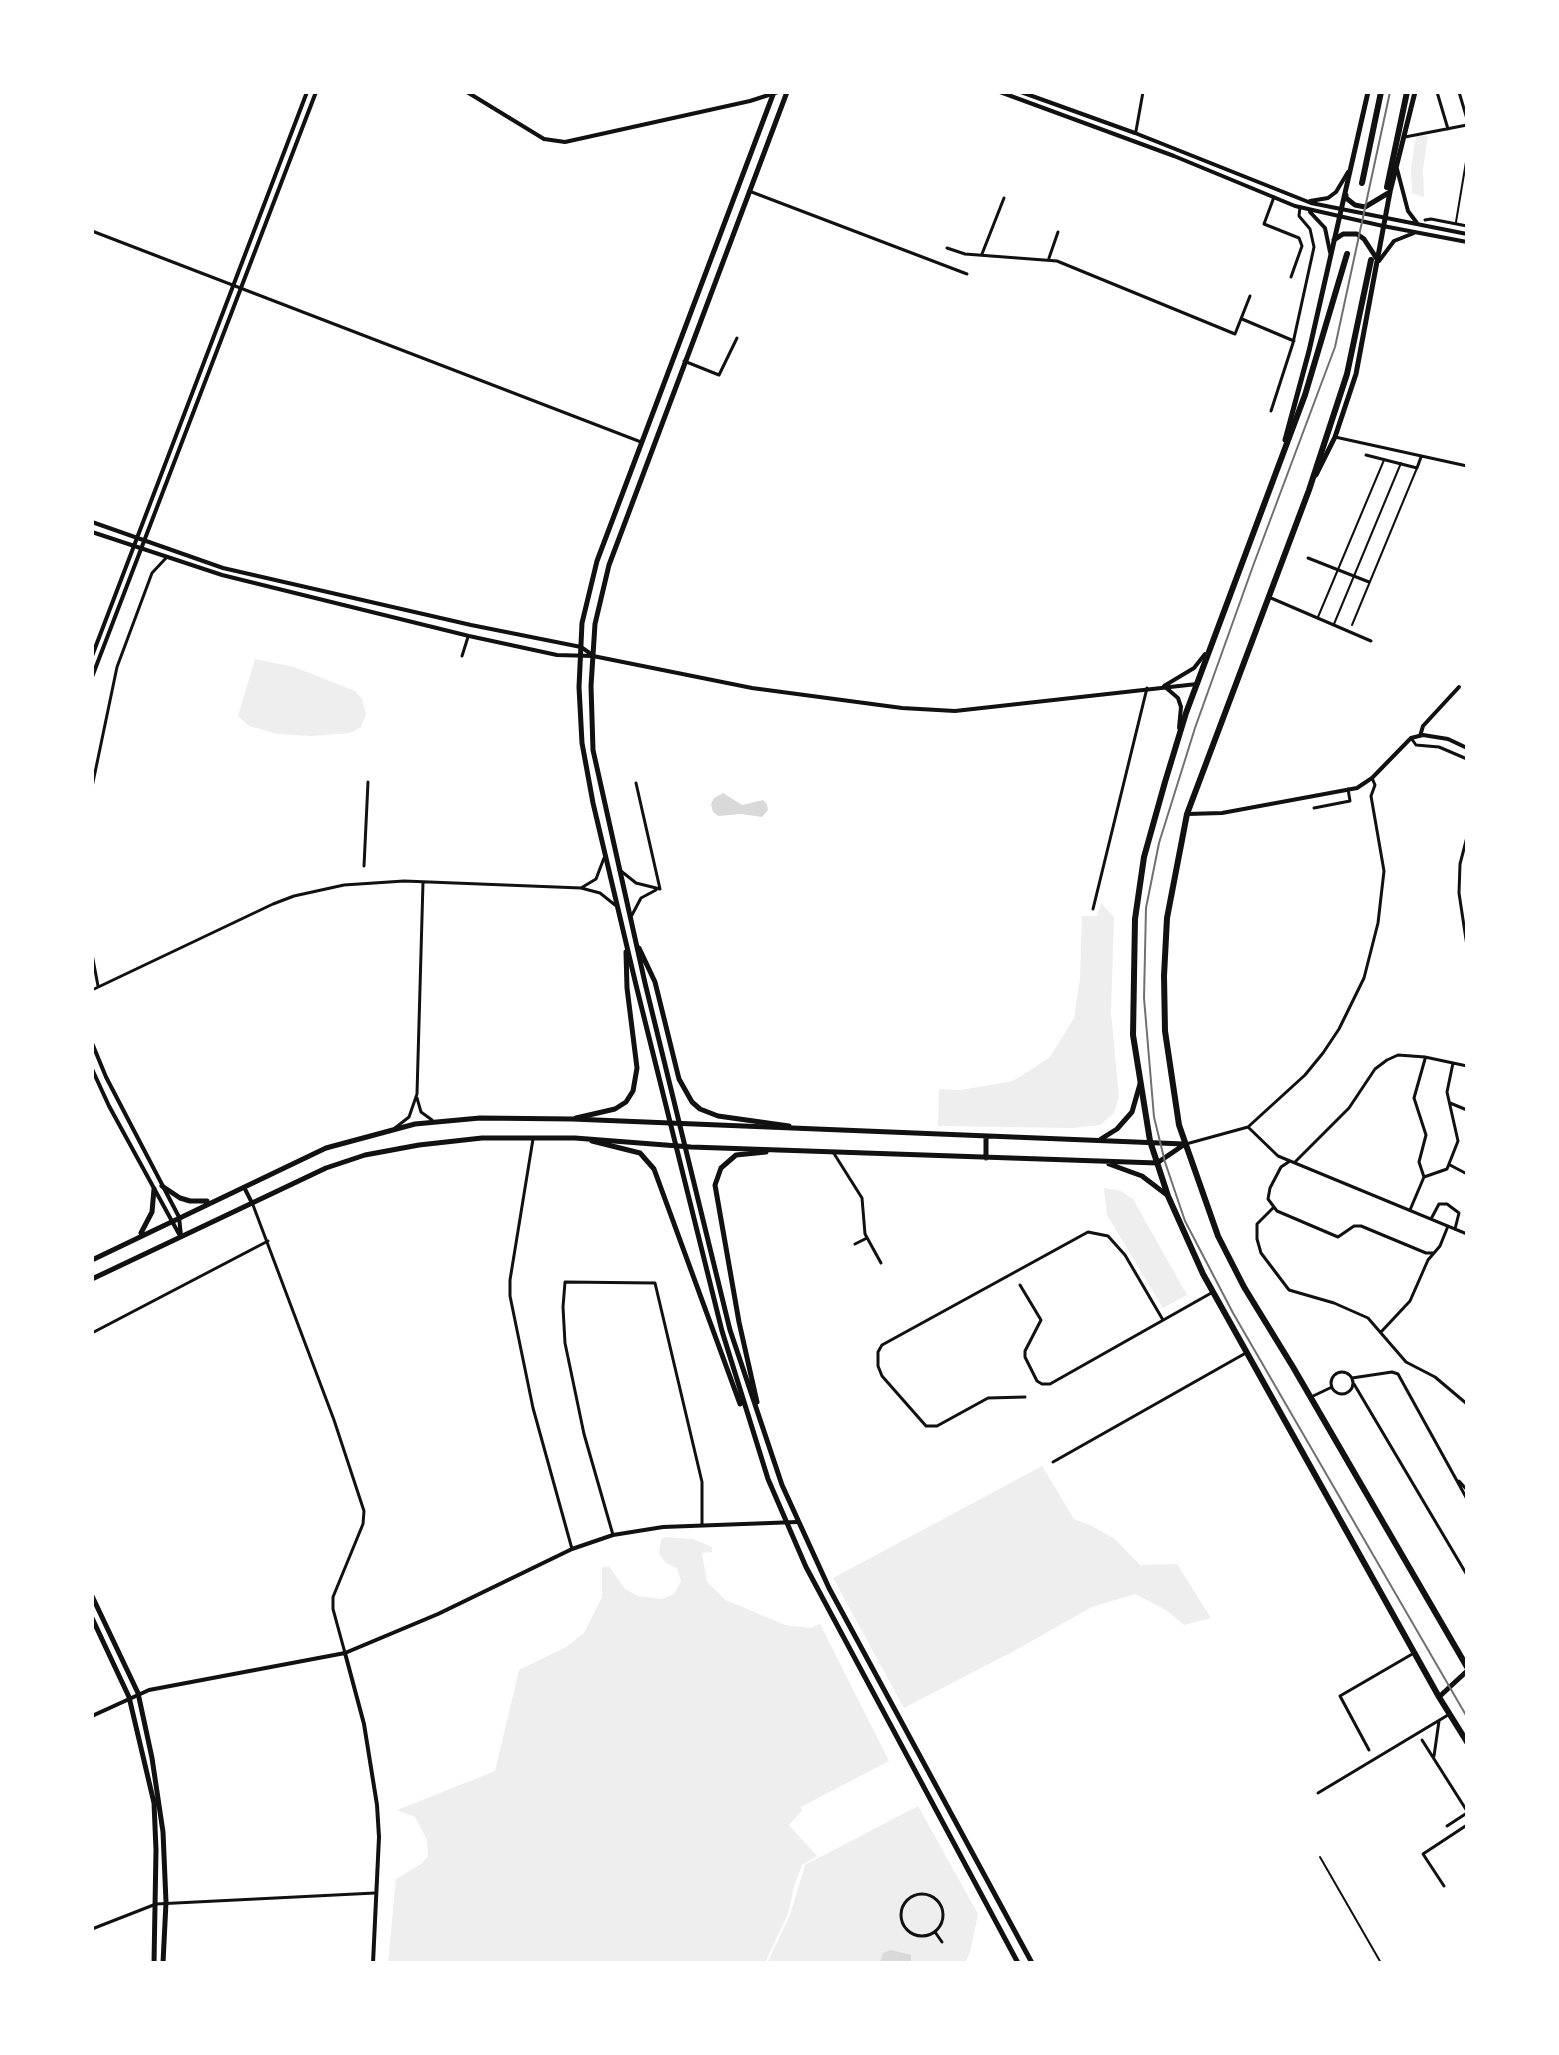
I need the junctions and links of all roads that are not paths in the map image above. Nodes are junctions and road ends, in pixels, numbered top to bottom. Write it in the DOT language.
graph roads {
  1 [pos="307,92"];
  2 [pos="316,92"];
  3 [pos="467,92"];
  4 [pos="775,92"];
  5 [pos="787,92"];
  6 [pos="1000,92"];
  7 [pos="1021,92"];
  8 [pos="1143,92"];
  9 [pos="1368,92"];
  10 [pos="1381,92"];
  11 [pos="1407,92"];
  12 [pos="1415,92"];
  13 [pos="1437,92"];
  14 [pos="1459,92"];
  15 [pos="1032,96"];
  16 [pos="1029,103"];
  17 [pos="1467,119"];
  18 [pos="1467,125"];
  19 [pos="1448,129"];
  20 [pos="1135,133"];
  21 [pos="1405,137"];
  22 [pos="1177,150"];
  23 [pos="1174,156"];
  24 [pos="1467,156"];
  25 [pos="1397,166"];
  26 [pos="1349,170"];
  27 [pos="1362,183"];
  28 [pos="1345,187"];
  29 [pos="1388,190"];
  30 [pos="749,191"];
  31 [pos="1274,197"];
  32 [pos="1004,198"];
  33 [pos="1304,201"];
  34 [pos="1302,208"];
  35 [pos="1340,213"];
  36 [pos="1425,220"];
  37 [pos="1384,223"];
  38 [pos="1456,224"];
  39 [pos="1419,225"];
  40 [pos="1467,226"];
  41 [pos="92,231"];
  42 [pos="1058,232"];
  43 [pos="1416,232"];
  44 [pos="1467,234"];
  45 [pos="1334,240"];
  46 [pos="1467,242"];
  47 [pos="947,248"];
  48 [pos="1347,254"];
  49 [pos="982,255"];
  50 [pos="1048,259"];
  51 [pos="1330,260"];
  52 [pos="1375,262"];
  53 [pos="967,274"];
  54 [pos="1291,277"];
  55 [pos="233,286"];
  56 [pos="240,288"];
  57 [pos="1250,296"];
  58 [pos="1241,318"];
  59 [pos="737,338"];
  60 [pos="1294,341"];
  61 [pos="684,361"];
  62 [pos="1271,411"];
  63 [pos="1335,437"];
  64 [pos="641,442"];
  65 [pos="1366,455"];
  66 [pos="1281,456"];
  67 [pos="1422,456"];
  68 [pos="1384,459"];
  69 [pos="1401,463"];
  70 [pos="1467,466"];
  71 [pos="1417,468"];
  72 [pos="1309,490"];
  73 [pos="92,522"];
  74 [pos="92,532"];
  75 [pos="137,538"];
  76 [pos="144,541"];
  77 [pos="134,547"];
  78 [pos="141,550"];
  79 [pos="166,558"];
  80 [pos="1308,558"];
  81 [pos="1338,569"];
  82 [pos="1354,576"];
  83 [pos="1369,582"];
  84 [pos="1268,597"];
  85 [pos="1317,618"];
  86 [pos="1333,625"];
  87 [pos="1352,625"];
  88 [pos="1215,634"];
  89 [pos="469,636"];
  90 [pos="1371,641"];
  91 [pos="581,647"];
  92 [pos="92,656"];
  93 [pos="462,656"];
  94 [pos="580,656"];
  95 [pos="593,656"];
  96 [pos="92,677"];
  97 [pos="1197,684"];
  98 [pos="1164,686"];
  99 [pos="1459,687"];
  100 [pos="1147,688"];
  101 [pos="1420,736"];
  102 [pos="1411,738"];
  103 [pos="1178,741"];
  104 [pos="1467,748"];
  105 [pos="1467,759"];
  106 [pos="1372,778"];
  107 [pos="368,782"];
  108 [pos="636,783"];
  109 [pos="92,787"];
  110 [pos="1348,789"];
  111 [pos="1314,808"];
  112 [pos="1187,814"];
  113 [pos="1467,837"];
  114 [pos="605,855"];
  115 [pos="617,863"];
  116 [pos="364,866"];
  117 [pos="423,882"];
  118 [pos="581,888"];
  119 [pos="660,889"];
  120 [pos="618,907"];
  121 [pos="1093,909"];
  122 [pos="630,920"];
  123 [pos="635,940"];
  124 [pos="626,943"];
  125 [pos="1467,946"];
  126 [pos="92,954"];
  127 [pos="98,987"];
  128 [pos="92,990"];
  129 [pos="92,1043"];
  130 [pos="1425,1057"];
  131 [pos="1454,1062"];
  132 [pos="1467,1066"];
  133 [pos="92,1069"];
  134 [pos="1140,1083"];
  135 [pos="417,1094"];
  136 [pos="1450,1103"];
  137 [pos="1467,1110"];
  138 [pos="572,1119"];
  139 [pos="436,1122"];
  140 [pos="1248,1127"];
  141 [pos="395,1128"];
  142 [pos="802,1128"];
  143 [pos="1466,1129"];
  144 [pos="1458,1131"];
  145 [pos="986,1136"];
  146 [pos="575,1138"];
  147 [pos="533,1139"];
  148 [pos="1101,1140"];
  149 [pos="1150,1141"];
  150 [pos="1185,1144"];
  151 [pos="799,1150"];
  152 [pos="833,1152"];
  153 [pos="986,1158"];
  154 [pos="1292,1162"];
  155 [pos="1105,1163"];
  156 [pos="1157,1163"];
  157 [pos="1450,1165"];
  158 [pos="1467,1174"];
  159 [pos="1424,1177"];
  160 [pos="162,1186"];
  161 [pos="244,1186"];
  162 [pos="154,1189"];
  163 [pos="1168,1196"];
  164 [pos="212,1200"];
  165 [pos="252,1203"];
  166 [pos="1274,1207"];
  167 [pos="1410,1210"];
  168 [pos="179,1217"];
  169 [pos="1431,1219"];
  170 [pos="171,1221"];
  171 [pos="1448,1226"];
  172 [pos="1455,1229"];
  173 [pos="1467,1234"];
  174 [pos="181,1236"];
  175 [pos="136,1238"];
  176 [pos="867,1238"];
  177 [pos="268,1241"];
  178 [pos="855,1244"];
  179 [pos="1433,1253"];
  180 [pos="92,1260"];
  181 [pos="881,1263"];
  182 [pos="92,1279"];
  183 [pos="1020,1285"];
  184 [pos="1213,1292"];
  185 [pos="1163,1320"];
  186 [pos="1381,1332"];
  187 [pos="92,1333"];
  188 [pos="1248,1352"];
  189 [pos="1353,1381"];
  190 [pos="1332,1387"];
  191 [pos="1025,1397"];
  192 [pos="1311,1397"];
  193 [pos="1467,1404"];
  194 [pos="766,1442"];
  195 [pos="756,1444"];
  196 [pos="1053,1462"];
  197 [pos="1454,1476"];
  198 [pos="1467,1490"];
  199 [pos="1467,1499"];
  200 [pos="797,1522"];
  201 [pos="786,1523"];
  202 [pos="702,1524"];
  203 [pos="613,1535"];
  204 [pos="572,1549"];
  205 [pos="1467,1575"];
  206 [pos="92,1596"];
  207 [pos="92,1618"];
  208 [pos="345,1653"];
  209 [pos="1414,1653"];
  210 [pos="1467,1669"];
  211 [pos="138,1693"];
  212 [pos="129,1697"];
  213 [pos="1439,1697"];
  214 [pos="1449,1714"];
  215 [pos="92,1716"];
  216 [pos="1439,1721"];
  217 [pos="1422,1740"];
  218 [pos="1467,1742"];
  219 [pos="1369,1750"];
  220 [pos="1434,1759"];
  221 [pos="1318,1793"];
  222 [pos="1467,1812"];
  223 [pos="1447,1826"];
  224 [pos="1466,1827"];
  225 [pos="1320,1857"];
  226 [pos="1444,1886"];
  227 [pos="377,1892"];
  228 [pos="166,1902"];
  229 [pos="156,1904"];
  230 [pos="901,1917"];
  231 [pos="894,1918"];
  232 [pos="92,1929"];
  233 [pos="935,1931"];
  234 [pos="942,1942"];
  235 [pos="154,1963"];
  236 [pos="163,1963"];
  237 [pos="373,1963"];
  238 [pos="1018,1963"];
  239 [pos="1032,1963"];
  240 [pos="1381,1963"];
  1 -- 55 [label="street"];
  2 -- 56 [label="street"];
  3 -- 4 [label="street"];
  4 -- 64 [label="main road"];
  5 -- 30 [label="main road"];
  6 -- 16 [label="street"];
  7 -- 15 [label="street"];
  8 -- 20 [label="street"];
  9 -- 26 [label="main road"];
  10 -- 27 [label="highway"];
  11 -- 29 [label="highway"];
  12 -- 21 [label="main road"];
  13 -- 19 [label="street"];
  14 -- 17 [label="street"];
  15 -- 16 [label="street"];
  15 -- 20 [label="street"];
  16 -- 23 [label="street"];
  18 -- 19 [label="street"];
  19 -- 21 [label="street"];
  20 -- 22 [label="street"];
  21 -- 25 [label="main road"];
  22 -- 23 [label="street"];
  22 -- 33 [label="street"];
  23 -- 31 [label="street"];
  24 -- 38 [label="lane"];
  25 -- 29 [label="main road"];
  25 -- 39 [label="street"];
  26 -- 28 [label="main road"];
  26 -- 33 [label="street"];
  28 -- 29 [label="main road"];
  28 -- 35 [label="main road"];
  29 -- 37 [label="main road"];
  30 -- 53 [label="street"];
  30 -- 61 [label="main road"];
  31 -- 34 [label="street"];
  31 -- 54 [label="street"];
  32 -- 49 [label="street"];
  33 -- 35 [label="street"];
  34 -- 35 [label="street"];
  34 -- 51 [label="street"];
  34 -- 60 [label="street"];
  35 -- 37 [label="street"];
  35 -- 45 [label="main road"];
  36 -- 38 [label="street"];
  37 -- 39 [label="street"];
  37 -- 43 [label="street"];
  37 -- 52 [label="main road"];
  38 -- 40 [label="street"];
  39 -- 44 [label="street"];
  41 -- 55 [label="street"];
  42 -- 50 [label="street"];
  43 -- 46 [label="street"];
  43 -- 52 [label="street"];
  45 -- 51 [label="main road"];
  45 -- 52 [label="main road"];
  47 -- 49 [label="street"];
  48 -- 66 [label="highway"];
  49 -- 50 [label="street"];
  50 -- 58 [label="street"];
  51 -- 66 [label="main road"];
  52 -- 63 [label="main road"];
  52 -- 72 [label="highway"];
  55 -- 56 [label="street"];
  55 -- 75 [label="street"];
  56 -- 64 [label="street"];
  56 -- 76 [label="street"];
  57 -- 58 [label="street"];
  58 -- 60 [label="street"];
  59 -- 61 [label="street"];
  60 -- 62 [label="street"];
  61 -- 95 [label="main road"];
  63 -- 67 [label="street"];
  63 -- 72 [label="main road"];
  64 -- 91 [label="main road"];
  65 -- 68 [label="street"];
  66 -- 88 [label="highway"];
  67 -- 70 [label="street"];
  67 -- 71 [label="street"];
  68 -- 69 [label="street"];
  68 -- 81 [label="lane"];
  69 -- 71 [label="street"];
  69 -- 82 [label="lane"];
  71 -- 83 [label="lane"];
  72 -- 84 [label="highway"];
  73 -- 75 [label="street"];
  74 -- 77 [label="street"];
  75 -- 76 [label="street"];
  75 -- 77 [label="street"];
  76 -- 78 [label="street"];
  76 -- 91 [label="street"];
  77 -- 78 [label="street"];
  77 -- 92 [label="street"];
  78 -- 79 [label="street"];
  78 -- 96 [label="street"];
  79 -- 89 [label="street"];
  79 -- 109 [label="street"];
  80 -- 81 [label="street"];
  81 -- 82 [label="street"];
  81 -- 85 [label="lane"];
  82 -- 83 [label="street"];
  82 -- 86 [label="lane"];
  83 -- 87 [label="lane"];
  84 -- 85 [label="street"];
  84 -- 112 [label="highway"];
  85 -- 86 [label="street"];
  86 -- 90 [label="street"];
  88 -- 97 [label="highway"];
  88 -- 98 [label="street"];
  89 -- 93 [label="street"];
  89 -- 94 [label="street"];
  91 -- 94 [label="main road"];
  91 -- 95 [label="street"];
  94 -- 95 [label="street"];
  94 -- 114 [label="main road"];
  95 -- 100 [label="street"];
  95 -- 115 [label="main road"];
  97 -- 98 [label="street"];
  97 -- 103 [label="highway"];
  98 -- 100 [label="street"];
  98 -- 103 [label="street"];
  99 -- 101 [label="street"];
  100 -- 121 [label="street"];
  101 -- 102 [label="street"];
  101 -- 104 [label="street"];
  102 -- 105 [label="street"];
  102 -- 106 [label="street"];
  103 -- 134 [label="highway"];
  106 -- 110 [label="street"];
  106 -- 140 [label="street"];
  107 -- 116 [label="street"];
  108 -- 119 [label="street"];
  110 -- 111 [label="street"];
  110 -- 112 [label="street"];
  112 -- 150 [label="highway"];
  113 -- 125 [label="street"];
  114 -- 118 [label="street"];
  114 -- 120 [label="main road"];
  115 -- 119 [label="street"];
  115 -- 122 [label="main road"];
  117 -- 118 [label="street"];
  117 -- 127 [label="street"];
  117 -- 135 [label="street"];
  118 -- 120 [label="street"];
  119 -- 122 [label="street"];
  120 -- 124 [label="main road"];
  122 -- 123 [label="main road"];
  123 -- 142 [label="main road"];
  123 -- 194 [label="main road"];
  124 -- 138 [label="main road"];
  124 -- 195 [label="main road"];
  126 -- 127 [label="street"];
  127 -- 128 [label="street"];
  129 -- 160 [label="street"];
  130 -- 131 [label="street"];
  130 -- 154 [label="street"];
  130 -- 159 [label="street"];
  131 -- 132 [label="street"];
  131 -- 136 [label="street"];
  133 -- 162 [label="street"];
  134 -- 148 [label="main road"];
  134 -- 149 [label="highway"];
  135 -- 139 [label="street"];
  135 -- 141 [label="street"];
  136 -- 137 [label="street"];
  136 -- 144 [label="street"];
  138 -- 139 [label="main road"];
  138 -- 142 [label="main road"];
  139 -- 141 [label="main road"];
  140 -- 150 [label="street"];
  140 -- 154 [label="street"];
  141 -- 161 [label="main road"];
  142 -- 145 [label="main road"];
  143 -- 144 [label="street"];
  144 -- 157 [label="street"];
  145 -- 148 [label="main road"];
  145 -- 153 [label="main road"];
  146 -- 147 [label="main road"];
  146 -- 151 [label="main road"];
  146 -- 195 [label="main road"];
  147 -- 165 [label="main road"];
  147 -- 204 [label="street"];
  148 -- 149 [label="main road"];
  149 -- 150 [label="main road"];
  149 -- 156 [label="highway"];
  150 -- 156 [label="main road"];
  150 -- 192 [label="highway"];
  151 -- 152 [label="main road"];
  151 -- 194 [label="main road"];
  152 -- 153 [label="main road"];
  152 -- 176 [label="street"];
  153 -- 155 [label="main road"];
  154 -- 166 [label="street"];
  154 -- 167 [label="street"];
  155 -- 156 [label="main road"];
  155 -- 163 [label="main road"];
  156 -- 163 [label="highway"];
  157 -- 158 [label="street"];
  157 -- 159 [label="street"];
  159 -- 167 [label="street"];
  160 -- 164 [label="main road"];
  160 -- 168 [label="street"];
  161 -- 164 [label="main road"];
  161 -- 165 [label="street"];
  162 -- 170 [label="street"];
  162 -- 175 [label="main road"];
  163 -- 184 [label="highway"];
  164 -- 168 [label="main road"];
  165 -- 174 [label="main road"];
  165 -- 177 [label="street"];
  166 -- 179 [label="street"];
  166 -- 186 [label="street"];
  167 -- 169 [label="street"];
  168 -- 170 [label="main road"];
  168 -- 174 [label="street"];
  169 -- 171 [label="street"];
  169 -- 172 [label="street"];
  170 -- 174 [label="street"];
  170 -- 175 [label="main road"];
  171 -- 172 [label="street"];
  171 -- 179 [label="street"];
  172 -- 173 [label="street"];
  174 -- 182 [label="main road"];
  175 -- 180 [label="main road"];
  176 -- 178 [label="street"];
  176 -- 181 [label="street"];
  177 -- 187 [label="street"];
  177 -- 208 [label="street"];
  179 -- 186 [label="street"];
  183 -- 185 [label="street"];
  184 -- 185 [label="street"];
  184 -- 188 [label="highway"];
  185 -- 191 [label="street"];
  186 -- 193 [label="street"];
  188 -- 196 [label="street"];
  188 -- 209 [label="highway"];
  189 -- 190 [label="street"];
  189 -- 190 [label="street"];
  189 -- 197 [label="street"];
  189 -- 205 [label="street"];
  190 -- 192 [label="street"];
  192 -- 210 [label="highway"];
  194 -- 200 [label="main road"];
  195 -- 201 [label="main road"];
  197 -- 198 [label="street"];
  197 -- 199 [label="street"];
  200 -- 201 [label="street"];
  200 -- 239 [label="main road"];
  201 -- 202 [label="street"];
  201 -- 238 [label="main road"];
  202 -- 203 [label="street"];
  202 -- 203 [label="street"];
  203 -- 204 [label="street"];
  204 -- 208 [label="street"];
  206 -- 211 [label="main road"];
  207 -- 212 [label="main road"];
  208 -- 211 [label="street"];
  208 -- 227 [label="street"];
  209 -- 213 [label="highway"];
  209 -- 219 [label="street"];
  210 -- 213 [label="main road"];
  211 -- 212 [label="street"];
  211 -- 228 [label="main road"];
  212 -- 215 [label="street"];
  212 -- 229 [label="main road"];
  213 -- 214 [label="highway"];
  214 -- 216 [label="street"];
  214 -- 218 [label="highway"];
  216 -- 220 [label="street"];
  216 -- 221 [label="street"];
  217 -- 220 [label="street"];
  220 -- 222 [label="street"];
  222 -- 223 [label="street"];
  224 -- 226 [label="street"];
  225 -- 240 [label="lane"];
  227 -- 228 [label="street"];
  227 -- 237 [label="street"];
  228 -- 229 [label="street"];
  228 -- 236 [label="main road"];
  229 -- 232 [label="street"];
  229 -- 235 [label="main road"];
  230 -- 231 [label="street"];
  230 -- 233 [label="street"];
  230 -- 233 [label="street"];
  233 -- 234 [label="street"];
}
